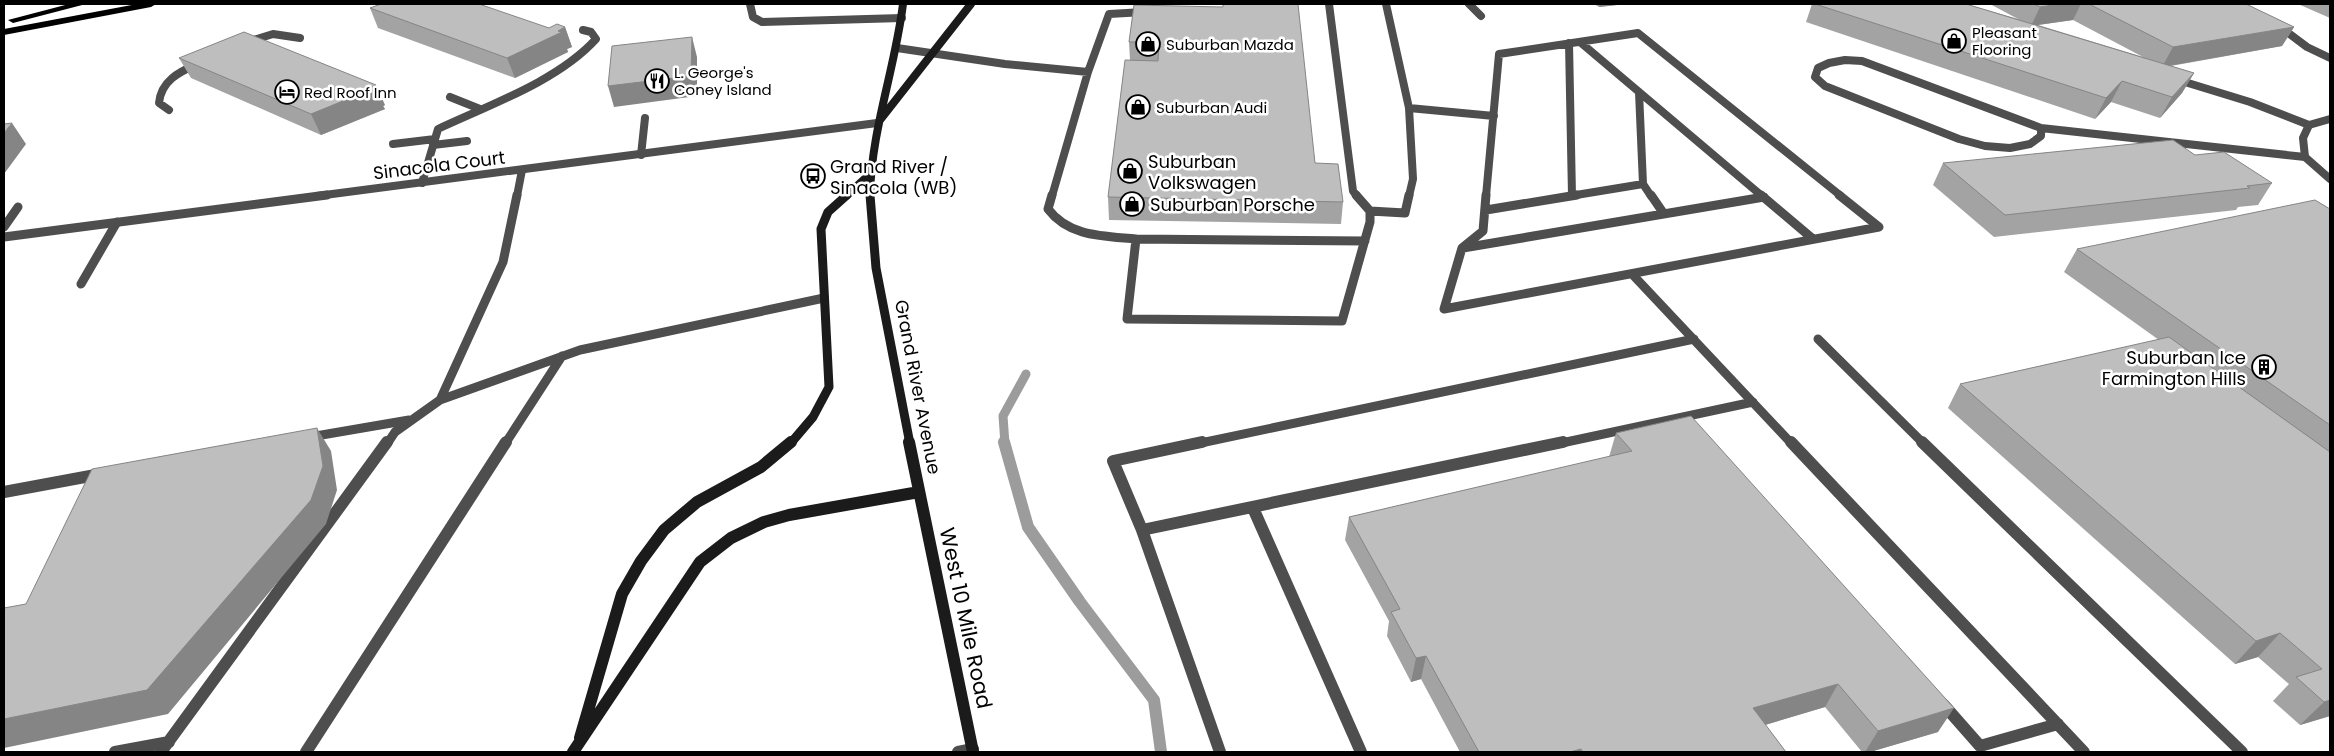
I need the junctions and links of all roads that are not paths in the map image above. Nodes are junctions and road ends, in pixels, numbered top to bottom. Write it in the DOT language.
graph roads {
  1 [pos="81,4"];
  2 [pos="150,4"];
  3 [pos="750,4"];
  4 [pos="903,4"];
  5 [pos="971,4"];
  6 [pos="1329,4"];
  7 [pos="1386,4"];
  8 [pos="1468,4"];
  9 [pos="1149,12"];
  10 [pos="1481,16"];
  11 [pos="902,18"];
  12 [pos="4,22"];
  13 [pos="2272,22"];
  14 [pos="583,30"];
  15 [pos="4,32"];
  16 [pos="300,38"];
  17 [pos="1580,42"];
  18 [pos="1569,43"];
  19 [pos="238,46"];
  20 [pos="897,48"];
  21 [pos="933,52"];
  22 [pos="2330,58"];
  23 [pos="205,60"];
  24 [pos="1088,72"];
  25 [pos="2164,75"];
  26 [pos="1639,92"];
  27 [pos="450,97"];
  28 [pos="480,108"];
  29 [pos="1409,108"];
  30 [pos="170,110"];
  31 [pos="1494,116"];
  32 [pos="645,118"];
  33 [pos="2330,119"];
  34 [pos="878,123"];
  35 [pos="2309,125"];
  36 [pos="2041,128"];
  37 [pos="467,141"];
  38 [pos="434,142"];
  39 [pos="393,144"];
  40 [pos="641,155"];
  41 [pos="2305,158"];
  42 [pos="522,170"];
  43 [pos="870,174"];
  44 [pos="2330,178"];
  45 [pos="422,183"];
  46 [pos="1643,184"];
  47 [pos="1572,196"];
  48 [pos="1764,197"];
  49 [pos="18,207"];
  50 [pos="1486,210"];
  51 [pos="1370,211"];
  52 [pos="1664,214"];
  53 [pos="117,222"];
  54 [pos="4,227"];
  55 [pos="4,237"];
  56 [pos="1136,239"];
  57 [pos="1813,239"];
  58 [pos="1365,241"];
  59 [pos="1462,248"];
  60 [pos="1632,274"];
  61 [pos="81,284"];
  62 [pos="824,298"];
  63 [pos="1694,339"];
  64 [pos="1818,339"];
  65 [pos="562,356"];
  66 [pos="440,400"];
  67 [pos="1753,402"];
  68 [pos="1689,416"];
  69 [pos="414,419"];
  70 [pos="1702,430"];
  71 [pos="296,440"];
  72 [pos="111,472"];
  73 [pos="4,492"];
  74 [pos="919,492"];
  75 [pos="1253,508"];
  76 [pos="1142,530"];
  77 [pos="1935,694"];
  78 [pos="2058,724"];
  79 [pos="580,738"];
  80 [pos="165,747"];
  81 [pos="973,750"];
  82 [pos="115,752"];
  83 [pos="306,752"];
  84 [pos="573,752"];
  85 [pos="958,752"];
  86 [pos="1220,752"];
  87 [pos="1360,752"];
  88 [pos="2084,752"];
  89 [pos="2242,752"];
  1 -- 12 [label="highway"];
  2 -- 15 [label="highway"];
  3 -- 11 [label="street"];
  4 -- 11 [label="main road, Grand River Avenue"];
  5 -- 21 [label="main road"];
  6 -- 51 [label="street"];
  7 -- 29 [label="street"];
  8 -- 10 [label="street"];
  9 -- 24 [label="street"];
  11 -- 20 [label="main road, Grand River Avenue"];
  13 -- 22 [label="street"];
  14 -- 28 [label="street"];
  16 -- 19 [label="street"];
  17 -- 18 [label="street"];
  17 -- 26 [label="street"];
  17 -- 57 [label="street"];
  18 -- 31 [label="street"];
  18 -- 47 [label="street"];
  20 -- 21 [label="street"];
  20 -- 34 [label="main road, Grand River Avenue"];
  21 -- 24 [label="street"];
  21 -- 34 [label="main road"];
  23 -- 30 [label="street"];
  24 -- 56 [label="street"];
  25 -- 35 [label="street"];
  26 -- 46 [label="street"];
  26 -- 48 [label="street"];
  27 -- 28 [label="street"];
  28 -- 38 [label="street"];
  29 -- 31 [label="street"];
  29 -- 51 [label="street"];
  31 -- 50 [label="street"];
  32 -- 40 [label="street"];
  33 -- 35 [label="street"];
  34 -- 40 [label="street, Sinacola Court"];
  34 -- 43 [label="main road, Grand River Avenue"];
  35 -- 41 [label="street"];
  36 -- 36 [label="street"];
  36 -- 41 [label="street"];
  37 -- 38 [label="street"];
  38 -- 39 [label="street"];
  38 -- 45 [label="street"];
  40 -- 42 [label="street, Sinacola Court"];
  41 -- 44 [label="street"];
  42 -- 45 [label="street, Sinacola Court"];
  42 -- 66 [label="street"];
  43 -- 62 [label="main road, Grand River Avenue"];
  43 -- 74 [label="main road, Grand River Avenue"];
  45 -- 53 [label="street, Sinacola Court"];
  46 -- 47 [label="street"];
  46 -- 52 [label="street"];
  47 -- 50 [label="street"];
  48 -- 52 [label="street"];
  48 -- 57 [label="street"];
  49 -- 54 [label="street"];
  50 -- 59 [label="street"];
  51 -- 58 [label="street"];
  52 -- 59 [label="street"];
  53 -- 55 [label="street, Sinacola Court"];
  53 -- 61 [label="street"];
  56 -- 58 [label="street"];
  56 -- 58 [label="street"];
  57 -- 60 [label="street"];
  59 -- 60 [label="street"];
  60 -- 63 [label="street"];
  62 -- 65 [label="street"];
  62 -- 79 [label="main road, Grand River Avenue"];
  63 -- 67 [label="street"];
  63 -- 76 [label="street"];
  64 -- 89 [label="street"];
  65 -- 66 [label="street"];
  65 -- 83 [label="street"];
  66 -- 69 [label="street"];
  67 -- 68 [label="street"];
  67 -- 78 [label="street"];
  68 -- 70 [label="street"];
  68 -- 75 [label="street"];
  69 -- 71 [label="street"];
  69 -- 80 [label="street"];
  72 -- 73 [label="street"];
  74 -- 79 [label="main road, Grand River Avenue"];
  74 -- 81 [label="main road, West 10 Mile Road"];
  75 -- 76 [label="street"];
  75 -- 87 [label="street"];
  76 -- 86 [label="street"];
  77 -- 78 [label="street"];
  78 -- 88 [label="street"];
  79 -- 84 [label="main road, Grand River Avenue"];
  80 -- 82 [label="street"];
  81 -- 85 [label="street"];
}
